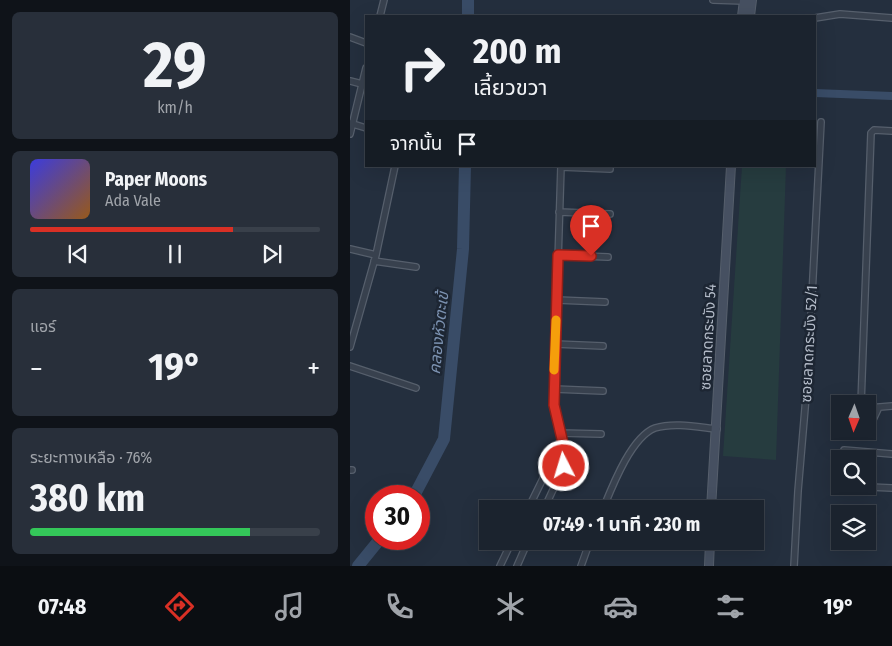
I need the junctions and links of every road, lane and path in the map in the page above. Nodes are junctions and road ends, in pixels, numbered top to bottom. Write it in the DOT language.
graph roads {
  1 [pos="384,0"];
  2 [pos="714,0"];
  3 [pos="744,0"];
  4 [pos="752,0"];
  5 [pos="380,15"];
  6 [pos="742,15"];
  7 [pos="751,15"];
  8 [pos="816,18"];
  9 [pos="892,18"];
  10 [pos="350,37"];
  11 [pos="365,43"];
  12 [pos="365,72"];
  13 [pos="350,81"];
  14 [pos="362,84"];
  15 [pos="821,122"];
  16 [pos="351,124"];
  17 [pos="365,128"];
  18 [pos="892,130"];
  19 [pos="350,134"];
  20 [pos="395,167"];
  21 [pos="561,167"];
  22 [pos="731,167"];
  23 [pos="610,169"];
  24 [pos="559,212"];
  25 [pos="610,214"];
  26 [pos="350,249"];
  27 [pos="558,255"];
  28 [pos="608,257"];
  29 [pos="375,258"];
  30 [pos="416,267"];
  31 [pos="556,300"];
  32 [pos="606,302"];
  33 [pos="555,344"];
  34 [pos="603,346"];
  35 [pos="350,347"];
  36 [pos="350,366"];
  37 [pos="416,388"];
  38 [pos="554,389"];
  39 [pos="603,391"];
  40 [pos="861,395"];
  41 [pos="892,406"];
  42 [pos="878,409"];
  43 [pos="876,413"];
  44 [pos="717,429"];
  45 [pos="559,433"];
  46 [pos="601,434"];
  47 [pos="564,446"];
  48 [pos="876,453"];
  49 [pos="892,454"];
  50 [pos="876,487"];
  51 [pos="892,488"];
  52 [pos="532,500"];
  53 [pos="548,500"];
  54 [pos="607,500"];
  55 [pos="712,500"];
  56 [pos="508,550"];
  57 [pos="524,550"];
  58 [pos="587,550"];
  59 [pos="710,550"];
  60 [pos="500,566"];
  61 [pos="516,566"];
  62 [pos="581,566"];
  63 [pos="709,566"];
  64 [pos="794,566"];
  1 -- 5 [label="street"];
  2 -- 3 [label="street"];
  3 -- 6 [label="main road"];
  4 -- 7 [label="main road"];
  8 -- 9 [label="street"];
  10 -- 11 [label="street"];
  12 -- 14 [label="street"];
  13 -- 14 [label="street"];
  14 -- 16 [label="street"];
  15 -- 64 [label="street, ซอยลาดกระบัง 52/1"];
  16 -- 17 [label="street"];
  16 -- 19 [label="street"];
  18 -- 40 [label="street"];
  20 -- 29 [label="street"];
  21 -- 23 [label="street"];
  21 -- 24 [label="street"];
  22 -- 44 [label="main road, ซอยลาดกระบัง 54"];
  24 -- 25 [label="street"];
  24 -- 27 [label="street"];
  26 -- 29 [label="street"];
  27 -- 28 [label="street"];
  27 -- 31 [label="street"];
  29 -- 30 [label="street"];
  29 -- 35 [label="street"];
  31 -- 32 [label="street"];
  31 -- 33 [label="street"];
  33 -- 34 [label="street"];
  33 -- 38 [label="street"];
  36 -- 37 [label="street"];
  38 -- 39 [label="street"];
  38 -- 45 [label="street"];
  41 -- 42 [label="street"];
  42 -- 43 [label="street"];
  44 -- 54 [label="street"];
  44 -- 55 [label="main road, ซอยลาดกระบัง 54"];
  45 -- 46 [label="street"];
  45 -- 47 [label="street"];
  47 -- 52 [label="street"];
  47 -- 53 [label="street"];
  48 -- 49 [label="street"];
  50 -- 51 [label="street"];
  56 -- 60 [label="street"];
  57 -- 61 [label="street"];
  58 -- 62 [label="street"];
  59 -- 63 [label="main road"];
}
